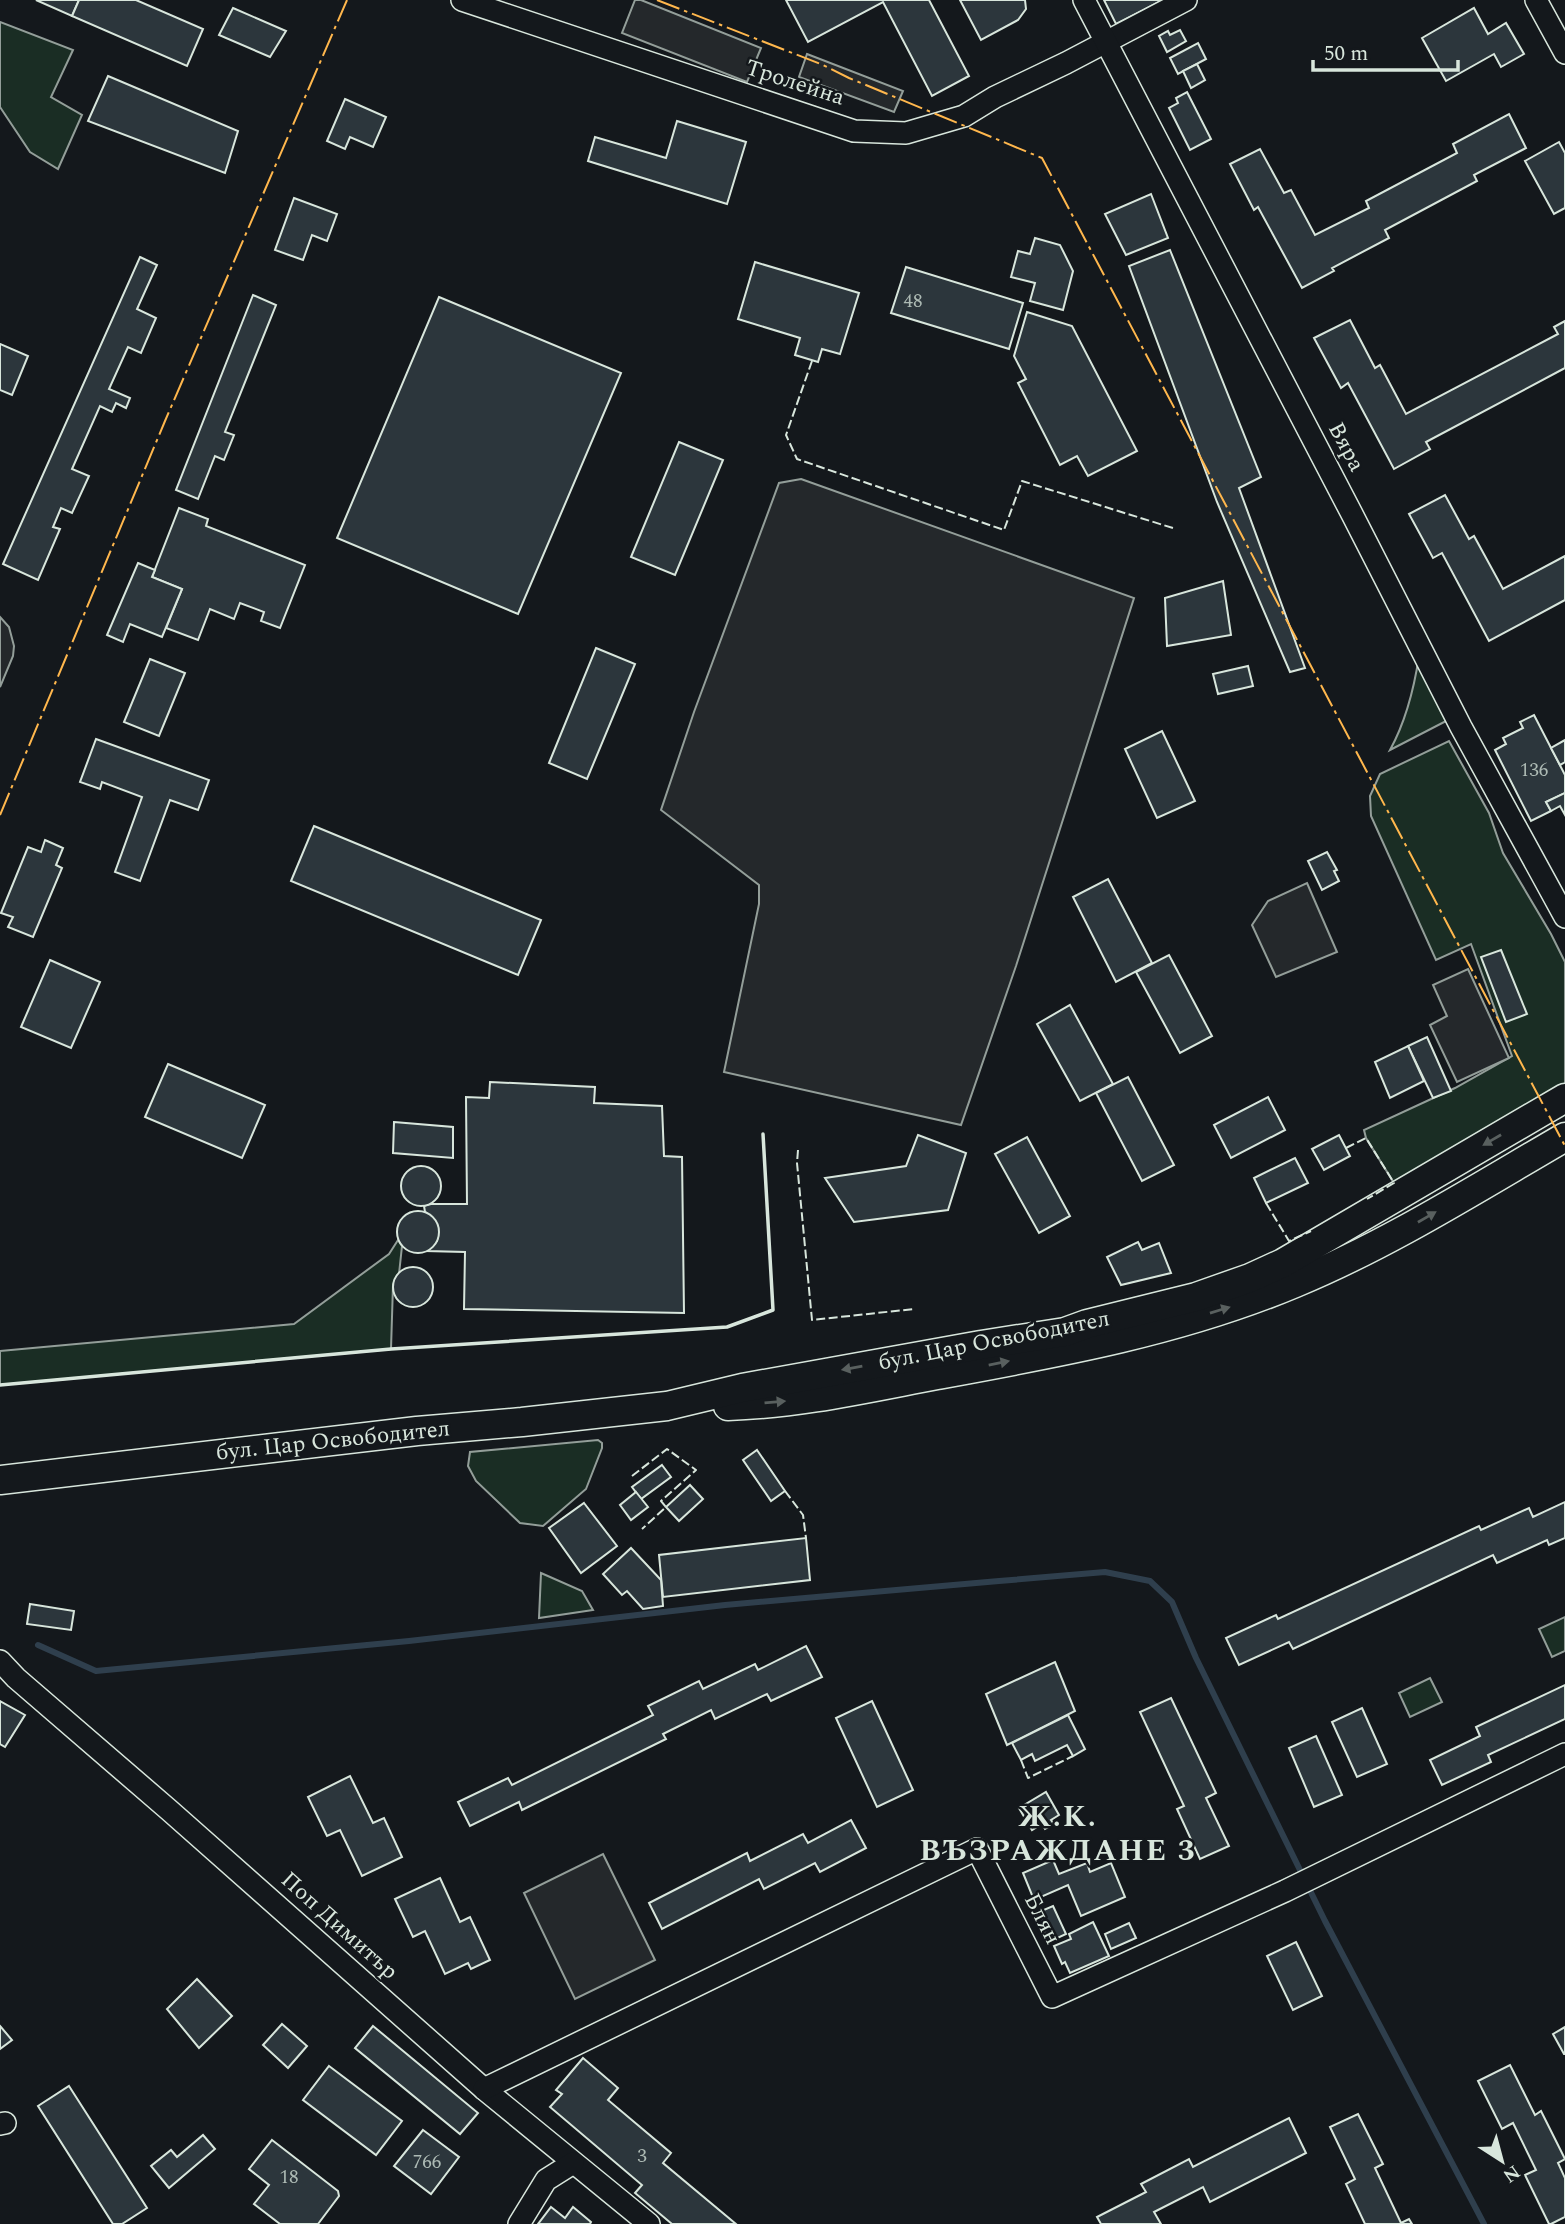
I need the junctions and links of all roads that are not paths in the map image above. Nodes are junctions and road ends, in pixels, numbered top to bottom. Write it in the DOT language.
graph roads {
  1 [pos="462,0"];
  2 [pos="1084,0"];
  3 [pos="1186,0"];
  4 [pos="1536,0"];
  5 [pos="1105,43"];
  6 [pos="1565,53"];
  7 [pos="1565,917"];
  8 [pos="1565,1098"];
  9 [pos="1565,1137"];
  10 [pos="1565,1144"];
  11 [pos="1522,1162"];
  12 [pos="667,1406"];
  13 [pos="0,1480"];
  14 [pos="0,1661"];
  15 [pos="1565,1754"];
  16 [pos="484,2089"];
  17 [pos="573,2163"];
  18 [pos="519,2224"];
  19 [pos="649,2224"];
  1 -- 5 [label="street, Тролейна"];
  2 -- 5 [label="street, Вяра"];
  3 -- 5 [label="street, Тролейна"];
  4 -- 6 [label="street"];
  5 -- 7 [label="street, Вяра"];
  8 -- 12 [label="main road, бул. Цар Освободител, one-way"];
  9 -- 11 [label="main road, бул. Цар Освободител"];
  10 -- 11 [label="main road"];
  12 -- 11 [label="main road, бул. Цар Освободител, one-way"];
  12 -- 13 [label="main road, бул. Цар Освободител"];
  14 -- 16 [label="street, Поп Димитър"];
  15 -- 16 [label="street, Блян"];
  16 -- 17 [label="street, Поп Димитър"];
  17 -- 18 [label="street"];
  17 -- 19 [label="street, Поп Димитър"];
}
